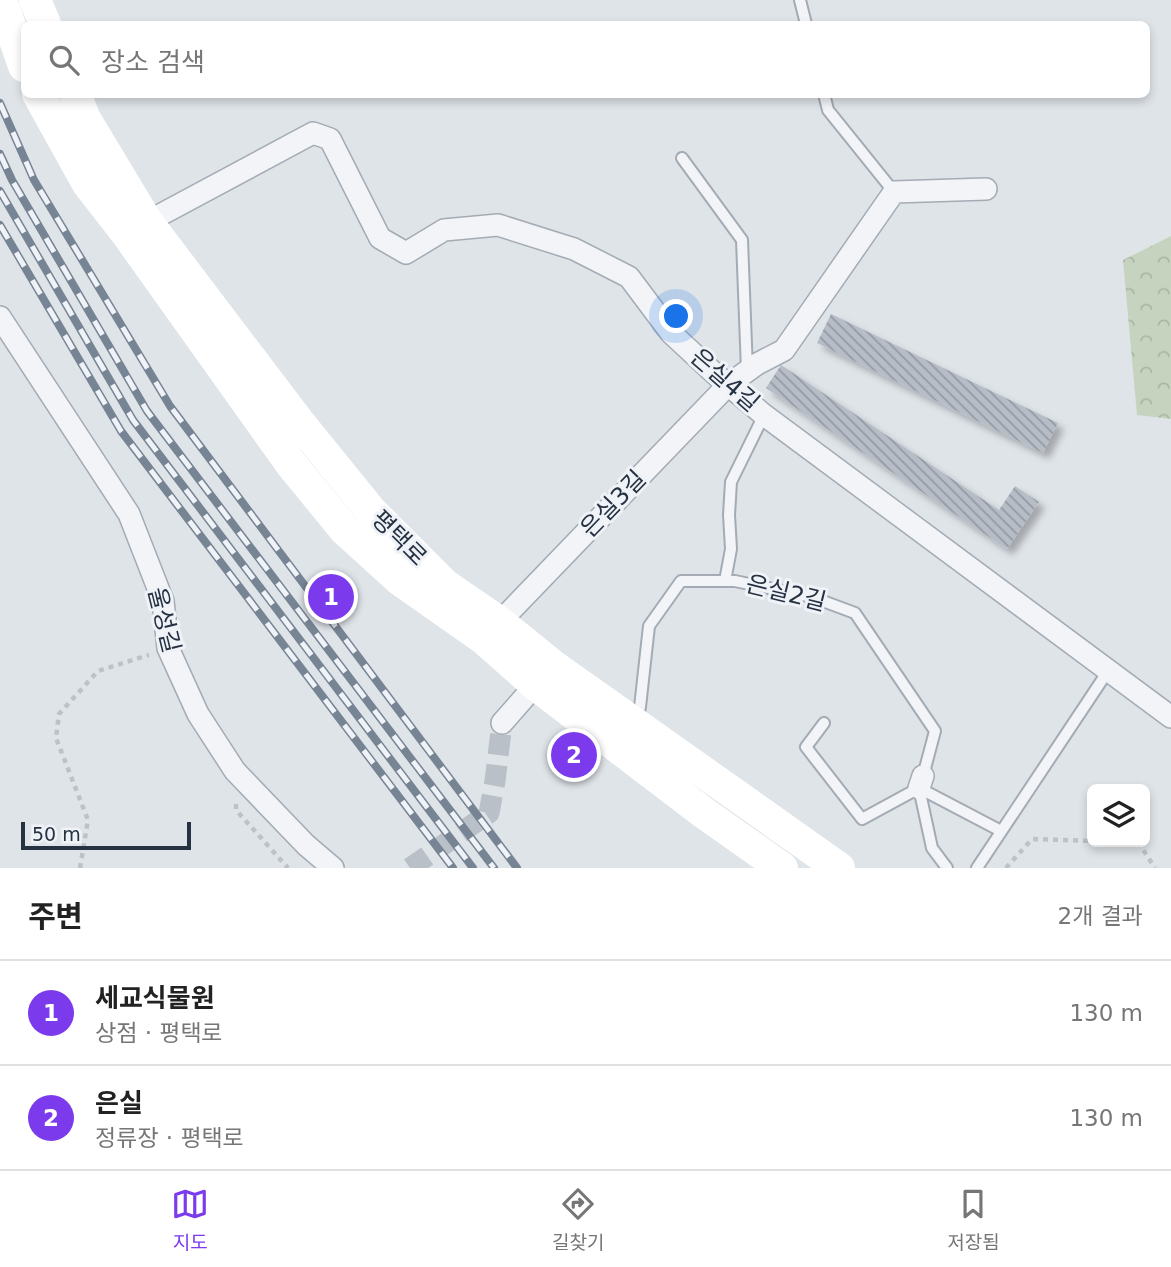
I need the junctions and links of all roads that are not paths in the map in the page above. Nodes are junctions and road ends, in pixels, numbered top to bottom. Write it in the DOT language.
graph roads {
  1 [pos="1,0"];
  2 [pos="35,0"];
  3 [pos="800,0"];
  4 [pos="44,21"];
  5 [pos="805,21"];
  6 [pos="21,57"];
  7 [pos="40,98"];
  8 [pos="77,98"];
  9 [pos="825,98"];
  10 [pos="682,158"];
  11 [pos="986,189"];
  12 [pos="894,192"];
  13 [pos="148,222"];
  14 [pos="0,317"];
  15 [pos="747,372"];
  16 [pos="728,385"];
  17 [pos="764,415"];
  18 [pos="725,581"];
  19 [pos="491,631"];
  20 [pos="1108,671"];
  21 [pos="544,675"];
  22 [pos="1171,717"];
  23 [pos="502,723"];
  24 [pos="636,723"];
  25 [pos="824,723"];
  26 [pos="921,782"];
  27 [pos="1001,831"];
  28 [pos="333,868"];
  29 [pos="782,868"];
  30 [pos="839,868"];
  31 [pos="947,868"];
  32 [pos="977,868"];
  1 -- 6 [label="street"];
  2 -- 4 [label="street"];
  3 -- 5 [label="lane"];
  7 -- 19 [label="street, 평택로"];
  8 -- 13 [label="street, 평택로"];
  9 -- 12 [label="lane"];
  10 -- 15 [label="lane"];
  11 -- 12 [label="street"];
  12 -- 15 [label="street, 은실3길"];
  13 -- 16 [label="street, 은실4길"];
  13 -- 19 [label="street, 평택로"];
  14 -- 28 [label="street, 울성길"];
  15 -- 16 [label="street, 은실3길"];
  16 -- 17 [label="street, 은실4길"];
  16 -- 19 [label="street, 은실3길"];
  17 -- 18 [label="lane"];
  17 -- 20 [label="street, 은실4길"];
  18 -- 24 [label="lane, 은실2길"];
  18 -- 26 [label="lane, 은실2길"];
  19 -- 21 [label="street, 평택로"];
  20 -- 22 [label="street, 은실4길"];
  20 -- 27 [label="lane"];
  21 -- 23 [label="street"];
  21 -- 24 [label="street, 평택로"];
  21 -- 29 [label="street, 평택로"];
  24 -- 30 [label="street, 평택로"];
  25 -- 26 [label="lane"];
  26 -- 27 [label="lane"];
  26 -- 31 [label="lane"];
  27 -- 32 [label="lane"];
}
